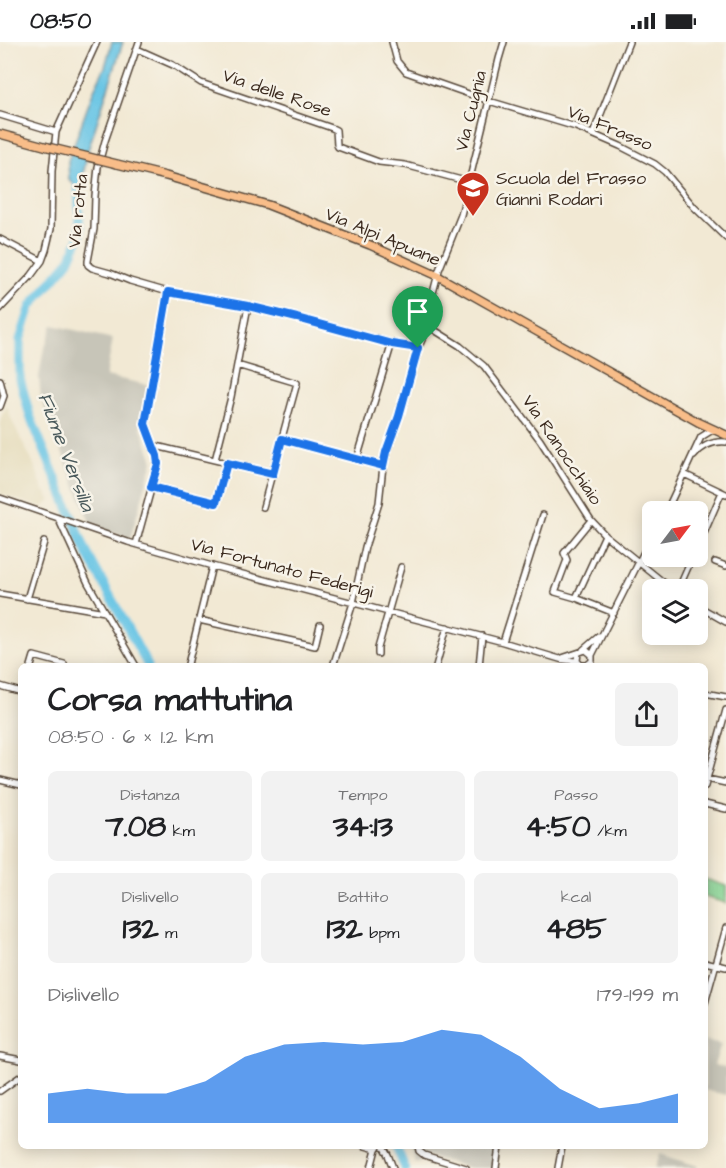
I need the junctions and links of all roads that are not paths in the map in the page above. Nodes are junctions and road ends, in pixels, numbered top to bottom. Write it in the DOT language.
graph roads {
  1 [pos="97,42"];
  2 [pos="392,42"];
  3 [pos="504,42"];
  4 [pos="629,42"];
  5 [pos="138,45"];
  6 [pos="489,101"];
  7 [pos="0,115"];
  8 [pos="56,132"];
  9 [pos="0,134"];
  10 [pos="593,134"];
  11 [pos="469,182"];
  12 [pos="726,238"];
  13 [pos="0,239"];
  14 [pos="42,261"];
  15 [pos="438,276"];
  16 [pos="168,292"];
  17 [pos="248,306"];
  18 [pos="0,309"];
  19 [pos="428,326"];
  20 [pos="392,344"];
  21 [pos="418,348"];
  22 [pos="237,365"];
  23 [pos="0,380"];
  24 [pos="0,407"];
  25 [pos="698,422"];
  26 [pos="714,429"];
  27 [pos="726,435"];
  28 [pos="701,437"];
  29 [pos="282,439"];
  30 [pos="726,442"];
  31 [pos="152,445"];
  32 [pos="706,445"];
  33 [pos="357,459"];
  34 [pos="215,460"];
  35 [pos="689,462"];
  36 [pos="227,463"];
  37 [pos="383,466"];
  38 [pos="273,474"];
  39 [pos="684,474"];
  40 [pos="151,487"];
  41 [pos="724,493"];
  42 [pos="0,498"];
  43 [pos="671,501"];
  44 [pos="263,507"];
  45 [pos="543,515"];
  46 [pos="61,520"];
  47 [pos="591,520"];
  48 [pos="708,526"];
  49 [pos="605,535"];
  50 [pos="44,542"];
  51 [pos="136,544"];
  52 [pos="642,555"];
  53 [pos="638,562"];
  54 [pos="715,562"];
  55 [pos="212,566"];
  56 [pos="726,566"];
  57 [pos="401,567"];
  58 [pos="659,579"];
  59 [pos="0,594"];
  60 [pos="576,598"];
  61 [pos="27,599"];
  62 [pos="353,603"];
  63 [pos="388,611"];
  64 [pos="105,612"];
  65 [pos="708,612"];
  66 [pos="614,613"];
  67 [pos="199,620"];
  68 [pos="726,622"];
  69 [pos="320,625"];
  70 [pos="447,627"];
  71 [pos="603,631"];
  72 [pos="482,636"];
  73 [pos="503,642"];
  74 [pos="580,651"];
  75 [pos="378,654"];
  76 [pos="561,662"];
  77 [pos="577,662"];
  78 [pos="589,662"];
  79 [pos="33,663"];
  80 [pos="44,663"];
  81 [pos="64,663"];
  82 [pos="134,663"];
  83 [pos="188,663"];
  84 [pos="334,663"];
  85 [pos="437,663"];
  86 [pos="479,663"];
  87 [pos="0,686"];
  88 [pos="18,691"];
  89 [pos="708,694"];
  90 [pos="726,697"];
  91 [pos="726,710"];
  92 [pos="708,775"];
  93 [pos="708,779"];
  94 [pos="0,780"];
  95 [pos="726,783"];
  96 [pos="18,784"];
  97 [pos="708,805"];
  98 [pos="726,809"];
  99 [pos="726,928"];
  100 [pos="708,963"];
  101 [pos="716,965"];
  102 [pos="726,967"];
  103 [pos="708,993"];
  104 [pos="0,1056"];
  105 [pos="18,1059"];
  106 [pos="18,1078"];
  107 [pos="0,1092"];
  108 [pos="376,1149"];
  109 [pos="385,1149"];
  110 [pos="419,1149"];
  111 [pos="499,1149"];
  112 [pos="561,1149"];
  113 [pos="371,1168"];
  114 [pos="393,1168"];
  115 [pos="466,1168"];
  116 [pos="496,1168"];
  117 [pos="558,1168"];
  1 -- 8 [label="street"];
  2 -- 6 [label="street, Via Frasso"];
  3 -- 6 [label="street, Via Cugnia"];
  4 -- 10 [label="street"];
  5 -- 11 [label="street, Via delle Rose"];
  5 -- 16 [label="street, Via rotta"];
  6 -- 10 [label="street, Via Frasso"];
  6 -- 11 [label="street, Via Cugnia"];
  7 -- 8 [label="street"];
  8 -- 14 [label="street"];
  9 -- 15 [label="main road, Via Alpi Apuane, bridge"];
  10 -- 12 [label="street, Via Frasso"];
  11 -- 15 [label="street, Via Cugnia"];
  13 -- 14 [label="street"];
  14 -- 18 [label="street"];
  15 -- 19 [label="street, Via Cugnia"];
  15 -- 25 [label="main road, Via Alpi Apuane"];
  16 -- 17 [label="street, Via rotta"];
  16 -- 31 [label="street"];
  17 -- 20 [label="street, Via rotta"];
  17 -- 22 [label="street"];
  19 -- 21 [label="street, Via Cugnia"];
  19 -- 47 [label="street, Via Ranocchiaio"];
  20 -- 21 [label="street, Via rotta"];
  20 -- 33 [label="street"];
  21 -- 37 [label="street, Via Cugnia"];
  22 -- 29 [label="street"];
  22 -- 34 [label="street"];
  23 -- 24 [label="street"];
  25 -- 26 [label="main road, Via Alpi Apuane"];
  25 -- 28 [label="street"];
  26 -- 27 [label="main road, Via Alpi Apuane"];
  26 -- 28 [label="street"];
  26 -- 32 [label="street"];
  28 -- 35 [label="street"];
  29 -- 33 [label="street"];
  29 -- 38 [label="street"];
  30 -- 32 [label="street"];
  31 -- 34 [label="street"];
  31 -- 40 [label="street"];
  32 -- 35 [label="street"];
  33 -- 37 [label="street"];
  34 -- 36 [label="street"];
  35 -- 39 [label="street"];
  36 -- 38 [label="street"];
  36 -- 40 [label="street"];
  37 -- 62 [label="street, Via Cugnia"];
  38 -- 44 [label="street"];
  39 -- 41 [label="street"];
  39 -- 43 [label="street"];
  40 -- 51 [label="street"];
  41 -- 48 [label="street"];
  42 -- 46 [label="street, Via Fortunato Federigi"];
  45 -- 73 [label="street"];
  46 -- 51 [label="street, Via Fortunato Federigi"];
  46 -- 64 [label="street"];
  47 -- 49 [label="street, Via Ranocchiaio"];
  47 -- 60 [label="street"];
  49 -- 53 [label="street, Via Ranocchiaio"];
  49 -- 60 [label="street"];
  50 -- 61 [label="street"];
  51 -- 55 [label="street, Via Fortunato Federigi"];
  52 -- 53 [label="street"];
  53 -- 58 [label="street, Via Ranocchiaio"];
  53 -- 66 [label="street"];
  54 -- 56 [label="street"];
  55 -- 62 [label="street, Via Fortunato Federigi"];
  55 -- 67 [label="street"];
  57 -- 63 [label="street"];
  59 -- 61 [label="street"];
  60 -- 66 [label="street"];
  61 -- 64 [label="street"];
  62 -- 63 [label="street, Via Fortunato Federigi"];
  62 -- 84 [label="street, Via Cugnia"];
  63 -- 70 [label="street, Via Fortunato Federigi"];
  63 -- 75 [label="street"];
  64 -- 82 [label="street"];
  65 -- 68 [label="street"];
  66 -- 71 [label="street"];
  67 -- 69 [label="street"];
  67 -- 83 [label="street"];
  70 -- 72 [label="street, Via Fortunato Federigi"];
  70 -- 85 [label="street"];
  71 -- 74 [label="street"];
  71 -- 78 [label="street"];
  72 -- 73 [label="street, Via Fortunato Federigi"];
  72 -- 86 [label="street"];
  73 -- 76 [label="street, Via Fortunato Federigi"];
  74 -- 76 [label="street"];
  74 -- 77 [label="street"];
  74 -- 78 [label="street"];
  76 -- 77 [label="street, Via Fortunato Federigi"];
  79 -- 80 [label="street"];
  80 -- 81 [label="street"];
  87 -- 88 [label="street"];
  89 -- 90 [label="street"];
  91 -- 92 [label="street"];
  93 -- 95 [label="street"];
  94 -- 96 [label="street"];
  97 -- 98 [label="street"];
  99 -- 101 [label="street"];
  100 -- 101 [label="street"];
  101 -- 102 [label="street"];
  101 -- 103 [label="street"];
  104 -- 105 [label="street"];
  106 -- 107 [label="street"];
  108 -- 113 [label="street"];
  109 -- 114 [label="street"];
  110 -- 115 [label="street"];
  111 -- 116 [label="street"];
  112 -- 117 [label="street"];
}
